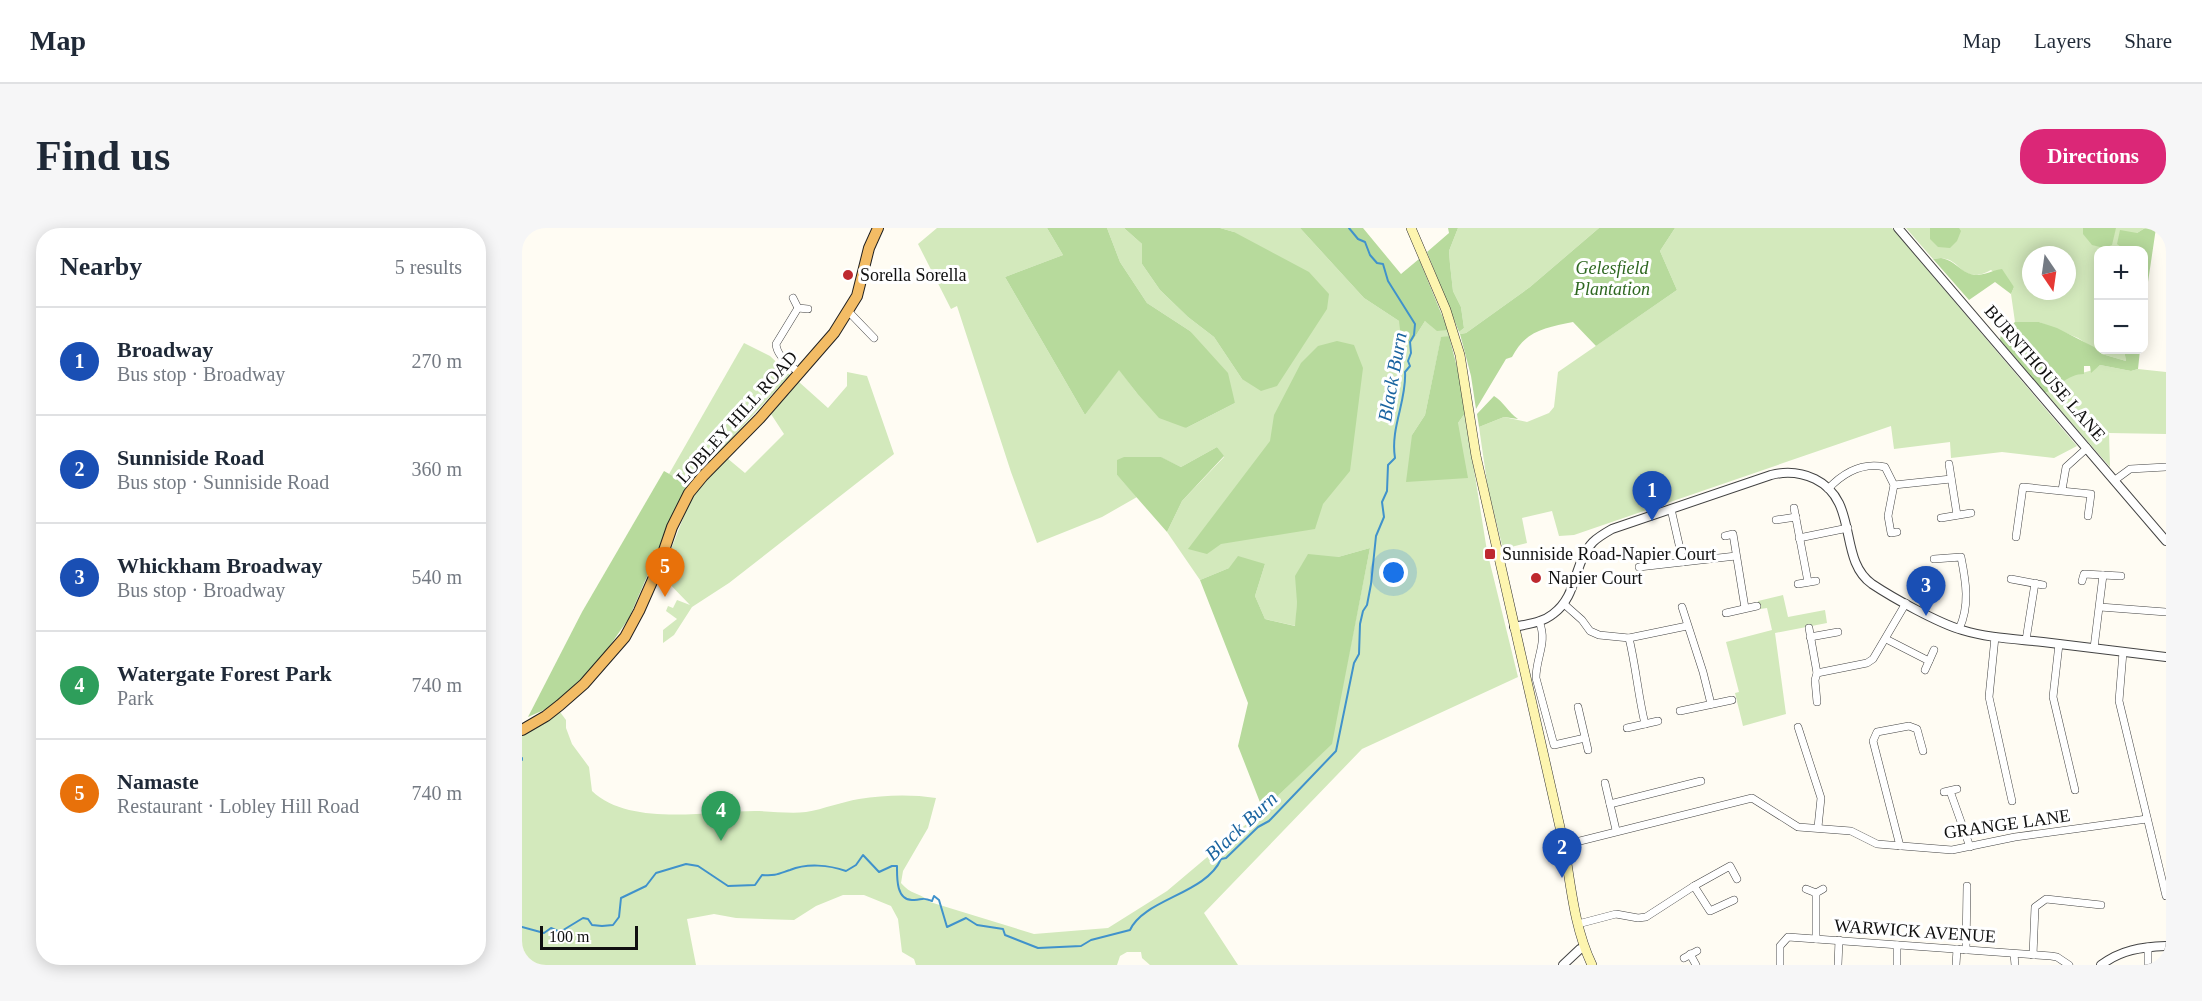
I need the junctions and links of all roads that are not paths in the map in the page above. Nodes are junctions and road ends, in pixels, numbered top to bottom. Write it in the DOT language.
graph roads {
  1 [pos="878,228"];
  2 [pos="1411,228"];
  3 [pos="1898,228"];
  4 [pos="793,298"];
  5 [pos="798,308"];
  6 [pos="808,309"];
  7 [pos="848,312"];
  8 [pos="874,338"];
  9 [pos="800,373"];
  10 [pos="2087,448"];
  11 [pos="1949,464"];
  12 [pos="2166,468"];
  13 [pos="1951,479"];
  14 [pos="2115,480"];
  15 [pos="1894,485"];
  16 [pos="1828,489"];
  17 [pos="2062,490"];
  18 [pos="1794,508"];
  19 [pos="1671,509"];
  20 [pos="1971,513"];
  21 [pos="1957,515"];
  22 [pos="2088,516"];
  23 [pos="1796,517"];
  24 [pos="1941,518"];
  25 [pos="1776,520"];
  26 [pos="1848,528"];
  27 [pos="1898,532"];
  28 [pos="1725,536"];
  29 [pos="2016,537"];
  30 [pos="1799,538"];
  31 [pos="2166,541"];
  32 [pos="1736,556"];
  33 [pos="1934,559"];
  34 [pos="1683,562"];
  35 [pos="1639,567"];
  36 [pos="2103,575"];
  37 [pos="2121,576"];
  38 [pos="2011,579"];
  39 [pos="1816,581"];
  40 [pos="2082,581"];
  41 [pos="1808,582"];
  42 [pos="2034,583"];
  43 [pos="1798,584"];
  44 [pos="2043,585"];
  45 [pos="1906,603"];
  46 [pos="1564,604"];
  47 [pos="1756,606"];
  48 [pos="1682,607"];
  49 [pos="2100,608"];
  50 [pos="1745,609"];
  51 [pos="2166,612"];
  52 [pos="1726,613"];
  53 [pos="1539,621"];
  54 [pos="1687,626"];
  55 [pos="1514,627"];
  56 [pos="1809,628"];
  57 [pos="1959,629"];
  58 [pos="1838,632"];
  59 [pos="1810,637"];
  60 [pos="1995,637"];
  61 [pos="1629,638"];
  62 [pos="1886,639"];
  63 [pos="2026,640"];
  64 [pos="2059,644"];
  65 [pos="2094,648"];
  66 [pos="1934,651"];
  67 [pos="2123,652"];
  68 [pos="2166,657"];
  69 [pos="1929,661"];
  70 [pos="1924,670"];
  71 [pos="1817,672"];
  72 [pos="1732,700"];
  73 [pos="1817,702"];
  74 [pos="1711,704"];
  75 [pos="1578,707"];
  76 [pos="1680,711"];
  77 [pos="1658,721"];
  78 [pos="1645,724"];
  79 [pos="1798,727"];
  80 [pos="1627,728"];
  81 [pos="522,730"];
  82 [pos="1585,738"];
  83 [pos="1588,750"];
  84 [pos="1924,751"];
  85 [pos="1701,781"];
  86 [pos="1605,783"];
  87 [pos="2075,790"];
  88 [pos="1950,791"];
  89 [pos="2012,801"];
  90 [pos="1610,804"];
  91 [pos="2147,819"];
  92 [pos="1818,827"];
  93 [pos="1616,830"];
  94 [pos="1564,845"];
  95 [pos="1900,846"];
  96 [pos="1970,847"];
  97 [pos="1737,879"];
  98 [pos="1694,886"];
  99 [pos="1967,886"];
  100 [pos="1806,889"];
  101 [pos="2166,896"];
  102 [pos="1730,900"];
  103 [pos="2101,905"];
  104 [pos="1578,924"];
  105 [pos="1816,939"];
  106 [pos="1839,940"];
  107 [pos="1897,945"];
  108 [pos="2166,946"];
  109 [pos="1584,947"];
  110 [pos="2148,947"];
  111 [pos="1956,949"];
  112 [pos="1966,950"];
  113 [pos="1691,954"];
  114 [pos="2014,954"];
  115 [pos="2033,955"];
  116 [pos="1563,965"];
  117 [pos="1592,965"];
  118 [pos="1696,965"];
  119 [pos="1780,965"];
  120 [pos="1838,965"];
  121 [pos="1898,965"];
  122 [pos="1956,965"];
  123 [pos="2014,965"];
  124 [pos="2069,965"];
  125 [pos="2101,965"];
  126 [pos="2148,965"];
  1 -- 7 [label="highway, LOBLEY HILL ROAD"];
  2 -- 55 [label="main road"];
  3 -- 10 [label="street, BURNTHOUSE LANE"];
  4 -- 5 [label="street"];
  5 -- 6 [label="street"];
  5 -- 9 [label="street"];
  7 -- 8 [label="street"];
  7 -- 9 [label="highway, LOBLEY HILL ROAD"];
  9 -- 81 [label="highway, LOBLEY HILL ROAD"];
  10 -- 14 [label="street, BURNTHOUSE LANE"];
  10 -- 17 [label="street"];
  11 -- 13 [label="street"];
  12 -- 14 [label="street"];
  13 -- 15 [label="street"];
  13 -- 21 [label="street"];
  14 -- 31 [label="street, BURNTHOUSE LANE"];
  15 -- 16 [label="street"];
  15 -- 27 [label="street"];
  16 -- 19 [label="street"];
  16 -- 26 [label="street"];
  17 -- 22 [label="street"];
  17 -- 29 [label="street"];
  18 -- 23 [label="street"];
  19 -- 34 [label="street"];
  19 -- 46 [label="street"];
  20 -- 21 [label="street"];
  21 -- 24 [label="street"];
  23 -- 25 [label="street"];
  23 -- 30 [label="street"];
  26 -- 30 [label="street"];
  26 -- 45 [label="street"];
  28 -- 32 [label="street"];
  30 -- 41 [label="street"];
  32 -- 34 [label="street"];
  32 -- 50 [label="street"];
  33 -- 57 [label="street"];
  34 -- 35 [label="street"];
  36 -- 37 [label="street"];
  36 -- 40 [label="street"];
  36 -- 49 [label="street"];
  38 -- 42 [label="street"];
  39 -- 41 [label="street"];
  41 -- 43 [label="street"];
  42 -- 44 [label="street"];
  42 -- 63 [label="street"];
  45 -- 57 [label="street"];
  45 -- 62 [label="street"];
  46 -- 53 [label="street"];
  46 -- 61 [label="street"];
  47 -- 50 [label="street"];
  48 -- 54 [label="street"];
  49 -- 51 [label="street"];
  49 -- 65 [label="street"];
  50 -- 52 [label="street"];
  53 -- 55 [label="street"];
  53 -- 82 [label="street"];
  54 -- 61 [label="street"];
  54 -- 74 [label="street"];
  55 -- 94 [label="main road"];
  56 -- 59 [label="street"];
  57 -- 60 [label="street"];
  58 -- 59 [label="street"];
  59 -- 71 [label="street"];
  60 -- 63 [label="street"];
  60 -- 89 [label="street"];
  61 -- 78 [label="street"];
  62 -- 69 [label="street"];
  62 -- 71 [label="street"];
  63 -- 64 [label="street"];
  64 -- 65 [label="street"];
  64 -- 87 [label="street"];
  65 -- 67 [label="street"];
  66 -- 69 [label="street"];
  67 -- 68 [label="street"];
  67 -- 91 [label="street"];
  69 -- 70 [label="street"];
  71 -- 73 [label="street"];
  72 -- 74 [label="street"];
  74 -- 76 [label="street"];
  75 -- 82 [label="street"];
  77 -- 78 [label="street"];
  78 -- 80 [label="street"];
  79 -- 92 [label="street"];
  82 -- 83 [label="street"];
  84 -- 95 [label="street"];
  85 -- 90 [label="street"];
  86 -- 90 [label="street"];
  88 -- 96 [label="street"];
  90 -- 93 [label="street"];
  91 -- 96 [label="street, GRANGE LANE"];
  91 -- 101 [label="street"];
  92 -- 93 [label="street, GRANGE LANE"];
  92 -- 95 [label="street, GRANGE LANE"];
  93 -- 94 [label="street, GRANGE LANE"];
  94 -- 104 [label="main road"];
  95 -- 96 [label="street, GRANGE LANE"];
  97 -- 98 [label="street"];
  98 -- 102 [label="street"];
  98 -- 104 [label="street"];
  99 -- 112 [label="street"];
  100 -- 105 [label="street"];
  103 -- 115 [label="street"];
  104 -- 109 [label="main road"];
  105 -- 106 [label="street, WARWICK AVENUE"];
  105 -- 119 [label="street, WARWICK AVENUE"];
  106 -- 107 [label="street, WARWICK AVENUE"];
  106 -- 120 [label="street"];
  107 -- 111 [label="street, WARWICK AVENUE"];
  107 -- 121 [label="street"];
  108 -- 110 [label="street"];
  109 -- 116 [label="street"];
  109 -- 117 [label="main road"];
  110 -- 125 [label="street"];
  110 -- 126 [label="street"];
  111 -- 112 [label="street, WARWICK AVENUE"];
  111 -- 122 [label="street"];
  112 -- 114 [label="street, WARWICK AVENUE"];
  113 -- 118 [label="street"];
  114 -- 115 [label="street, WARWICK AVENUE"];
  114 -- 123 [label="street"];
  115 -- 124 [label="street, WARWICK AVENUE"];
}
